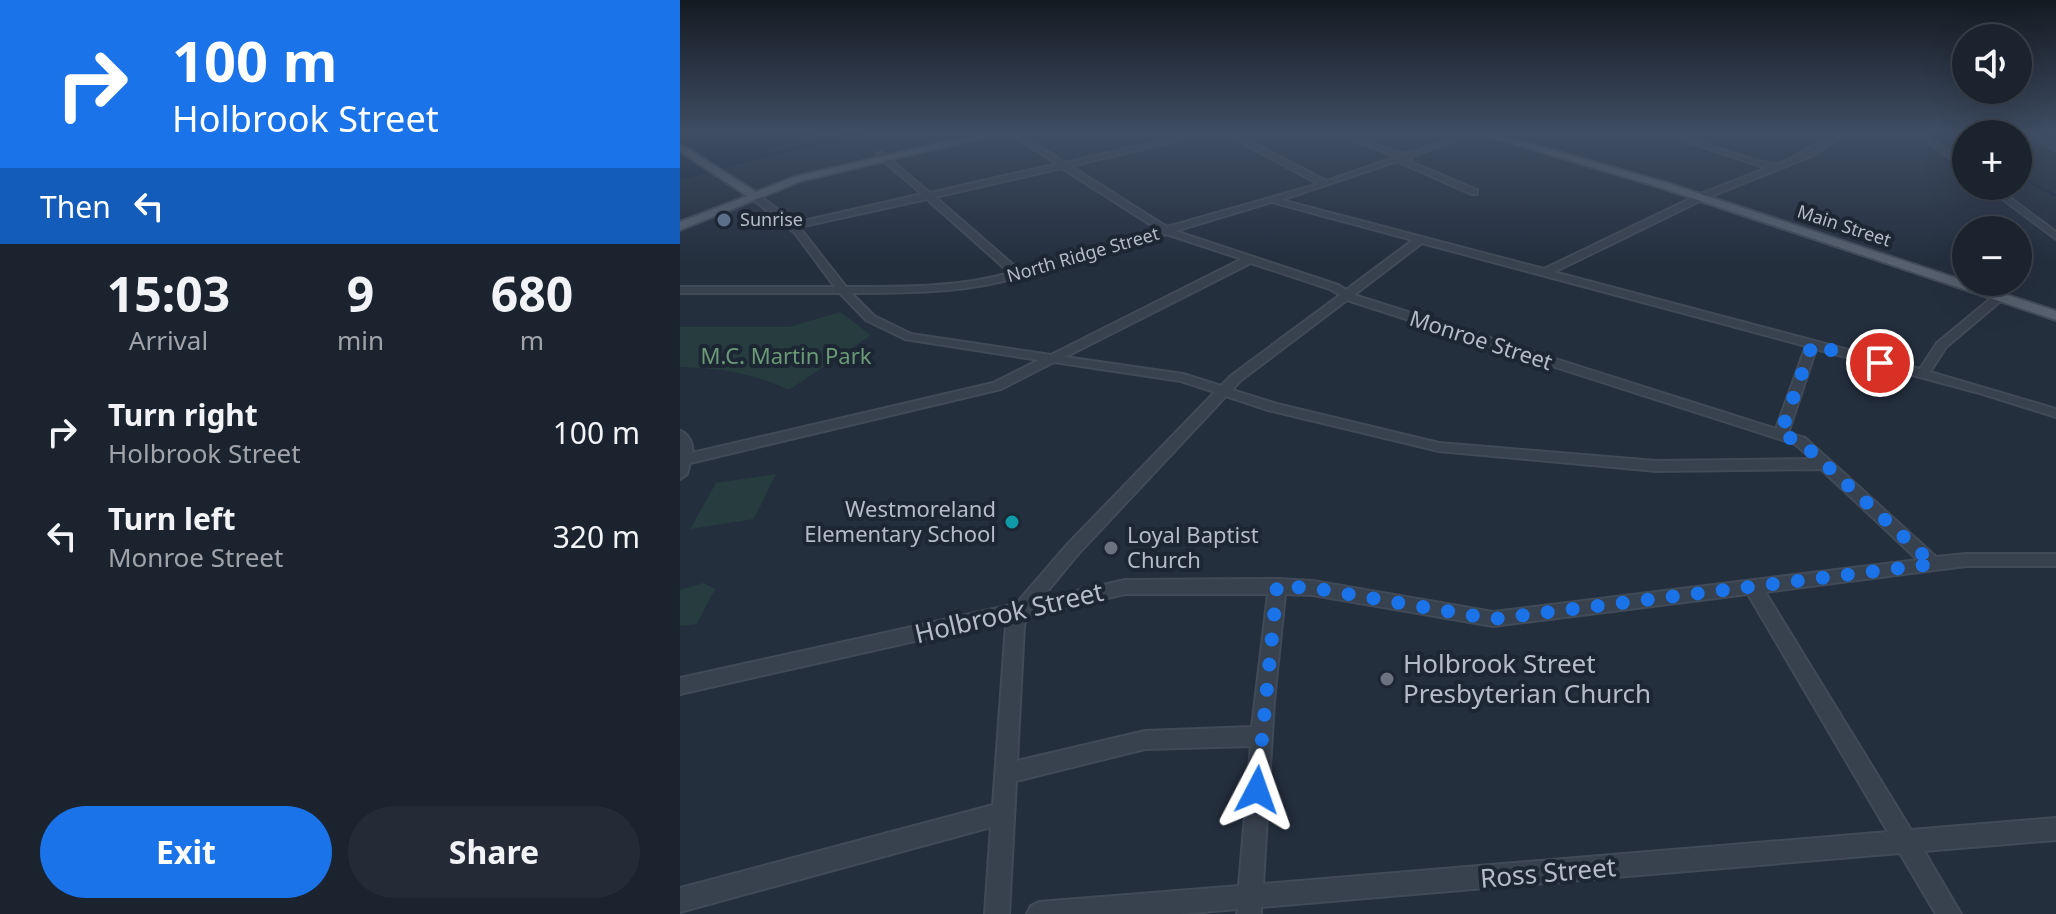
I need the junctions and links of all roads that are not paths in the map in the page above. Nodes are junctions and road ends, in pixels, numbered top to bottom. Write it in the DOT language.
graph roads {
  1 [pos="723,176"];
  2 [pos="795,176"];
  3 [pos="810,176"];
  4 [pos="907,176"];
  5 [pos="1017,176"];
  6 [pos="1081,176"];
  7 [pos="1309,176"];
  8 [pos="1353,176"];
  9 [pos="1438,176"];
  10 [pos="1628,176"];
  11 [pos="1756,176"];
  12 [pos="726,178"];
  13 [pos="1326,184"];
  14 [pos="746,190"];
  15 [pos="1474,192"];
  16 [pos="931,195"];
  17 [pos="1701,197"];
  18 [pos="1272,200"];
  19 [pos="2008,200"];
  20 [pos="710,205"];
  21 [pos="680,216"];
  22 [pos="680,226"];
  23 [pos="793,226"];
  24 [pos="1167,231"];
  25 [pos="2056,236"];
  26 [pos="1420,240"];
  27 [pos="1251,259"];
  28 [pos="1544,273"];
  29 [pos="1019,275"];
  30 [pos="680,290"];
  31 [pos="844,291"];
  32 [pos="1346,295"];
  33 [pos="1999,297"];
  34 [pos="2056,316"];
  35 [pos="1812,345"];
  36 [pos="1054,359"];
  37 [pos="1923,374"];
  38 [pos="1223,391"];
  39 [pos="2056,413"];
  40 [pos="680,435"];
  41 [pos="1780,435"];
  42 [pos="686,459"];
  43 [pos="1825,464"];
  44 [pos="680,474"];
  45 [pos="2056,560"];
  46 [pos="1933,564"];
  47 [pos="1277,586"];
  48 [pos="1753,587"];
  49 [pos="1022,609"];
  50 [pos="680,686"];
  51 [pos="1261,736"];
  52 [pos="1007,773"];
  53 [pos="1004,813"];
  54 [pos="2056,829"];
  55 [pos="1906,842"];
  56 [pos="680,900"];
  57 [pos="1249,905"];
  58 [pos="997,914"];
  59 [pos="1039,914"];
  60 [pos="1949,914"];
  1 -- 12 [label="main road"];
  2 -- 14 [label="main road"];
  3 -- 14 [label="main road"];
  4 -- 16 [label="street"];
  5 -- 16 [label="street"];
  6 -- 24 [label="street, Monroe Street"];
  7 -- 13 [label="street"];
  8 -- 13 [label="street, North Ridge Street"];
  9 -- 15 [label="street"];
  10 -- 17 [label="main road, Main Street"];
  11 -- 17 [label="street"];
  12 -- 14 [label="main road"];
  12 -- 20 [label="main road"];
  13 -- 18 [label="street, North Ridge Street"];
  14 -- 20 [label="main road"];
  14 -- 22 [label="main road"];
  14 -- 23 [label="street"];
  16 -- 23 [label="street"];
  16 -- 29 [label="street"];
  17 -- 28 [label="street"];
  17 -- 33 [label="main road, Main Street"];
  18 -- 24 [label="street, North Ridge Street"];
  18 -- 26 [label="street"];
  19 -- 25 [label="street"];
  20 -- 21 [label="main road"];
  23 -- 31 [label="street"];
  24 -- 27 [label="street, Monroe Street"];
  24 -- 29 [label="street, North Ridge Street"];
  26 -- 28 [label="street"];
  26 -- 32 [label="street"];
  27 -- 32 [label="street, Monroe Street"];
  27 -- 36 [label="street"];
  28 -- 35 [label="street"];
  29 -- 31 [label="street, North Ridge Street"];
  30 -- 31 [label="street, North Ridge Street"];
  31 -- 36 [label="street"];
  32 -- 38 [label="street"];
  32 -- 41 [label="street, Monroe Street"];
  33 -- 34 [label="main road, Main Street"];
  33 -- 37 [label="street"];
  35 -- 37 [label="street"];
  35 -- 41 [label="street"];
  36 -- 38 [label="street"];
  36 -- 42 [label="street"];
  37 -- 39 [label="street"];
  38 -- 43 [label="street"];
  38 -- 49 [label="street"];
  40 -- 42 [label="street"];
  41 -- 43 [label="street, Monroe Street"];
  42 -- 44 [label="street"];
  43 -- 46 [label="street, Monroe Street"];
  45 -- 46 [label="street, Holbrook Street"];
  46 -- 48 [label="street, Holbrook Street"];
  47 -- 48 [label="street, Holbrook Street"];
  47 -- 49 [label="street, Holbrook Street"];
  47 -- 51 [label="street"];
  48 -- 55 [label="street"];
  49 -- 50 [label="street, Holbrook Street"];
  49 -- 52 [label="street"];
  51 -- 52 [label="street"];
  51 -- 57 [label="street"];
  52 -- 53 [label="street"];
  53 -- 56 [label="street"];
  53 -- 58 [label="street"];
  54 -- 55 [label="street, Ross Street"];
  55 -- 57 [label="street, Ross Street"];
  55 -- 60 [label="street"];
  57 -- 59 [label="street, Ross Street"];
}
